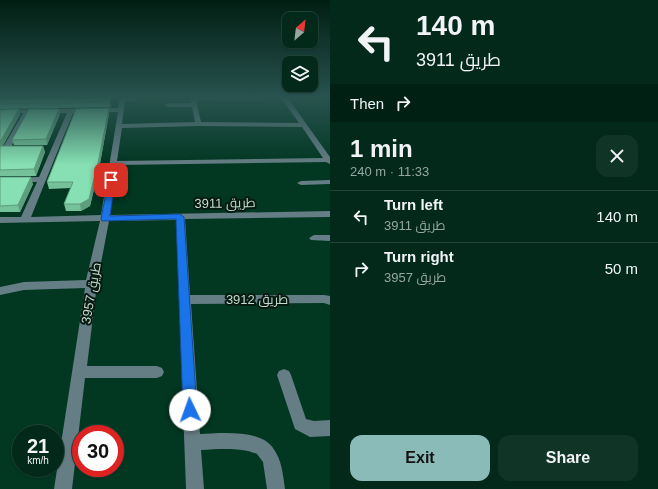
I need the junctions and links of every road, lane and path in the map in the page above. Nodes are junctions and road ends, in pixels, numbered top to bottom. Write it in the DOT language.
graph roads {
  1 [pos="23,120"];
  2 [pos="66,120"];
  3 [pos="119,120"];
  4 [pos="197,120"];
  5 [pos="300,120"];
  6 [pos="198,124"];
  7 [pos="304,125"];
  8 [pos="119,126"];
  9 [pos="6,149"];
  10 [pos="330,161"];
  11 [pos="114,165"];
  12 [pos="42,179"];
  13 [pos="0,180"];
  14 [pos="330,182"];
  15 [pos="301,183"];
  16 [pos="330,214"];
  17 [pos="180,217"];
  18 [pos="25,219"];
  19 [pos="105,219"];
  20 [pos="0,220"];
  21 [pos="314,238"];
  22 [pos="330,238"];
  23 [pos="91,284"];
  24 [pos="0,291"];
  25 [pos="184,300"];
  26 [pos="330,301"];
  27 [pos="79,372"];
  28 [pos="157,372"];
  29 [pos="284,375"];
  30 [pos="330,428"];
  31 [pos="192,442"];
  32 [pos="63,489"];
  33 [pos="195,489"];
  34 [pos="276,489"];
  1 -- 9 [label="street"];
  2 -- 12 [label="street"];
  3 -- 8 [label="street, طريق 3957"];
  4 -- 6 [label="street"];
  5 -- 7 [label="street"];
  6 -- 7 [label="street"];
  6 -- 8 [label="street"];
  7 -- 10 [label="street"];
  8 -- 11 [label="street, طريق 3957"];
  10 -- 11 [label="street"];
  11 -- 19 [label="street, طريق 3957"];
  12 -- 13 [label="street"];
  12 -- 18 [label="street"];
  14 -- 15 [label="street"];
  16 -- 17 [label="street, طريق 3911"];
  17 -- 19 [label="street, طريق 3911"];
  17 -- 25 [label="street"];
  18 -- 19 [label="street, طريق 3911"];
  18 -- 20 [label="street, طريق 3911"];
  19 -- 23 [label="street, طريق 3957"];
  21 -- 22 [label="street"];
  23 -- 24 [label="street"];
  23 -- 27 [label="street, طريق 3957"];
  25 -- 26 [label="street, طريق 3912"];
  25 -- 31 [label="street"];
  27 -- 28 [label="street"];
  27 -- 32 [label="street, طريق 3957"];
  29 -- 30 [label="street"];
  31 -- 33 [label="street"];
  31 -- 34 [label="street"];
}
